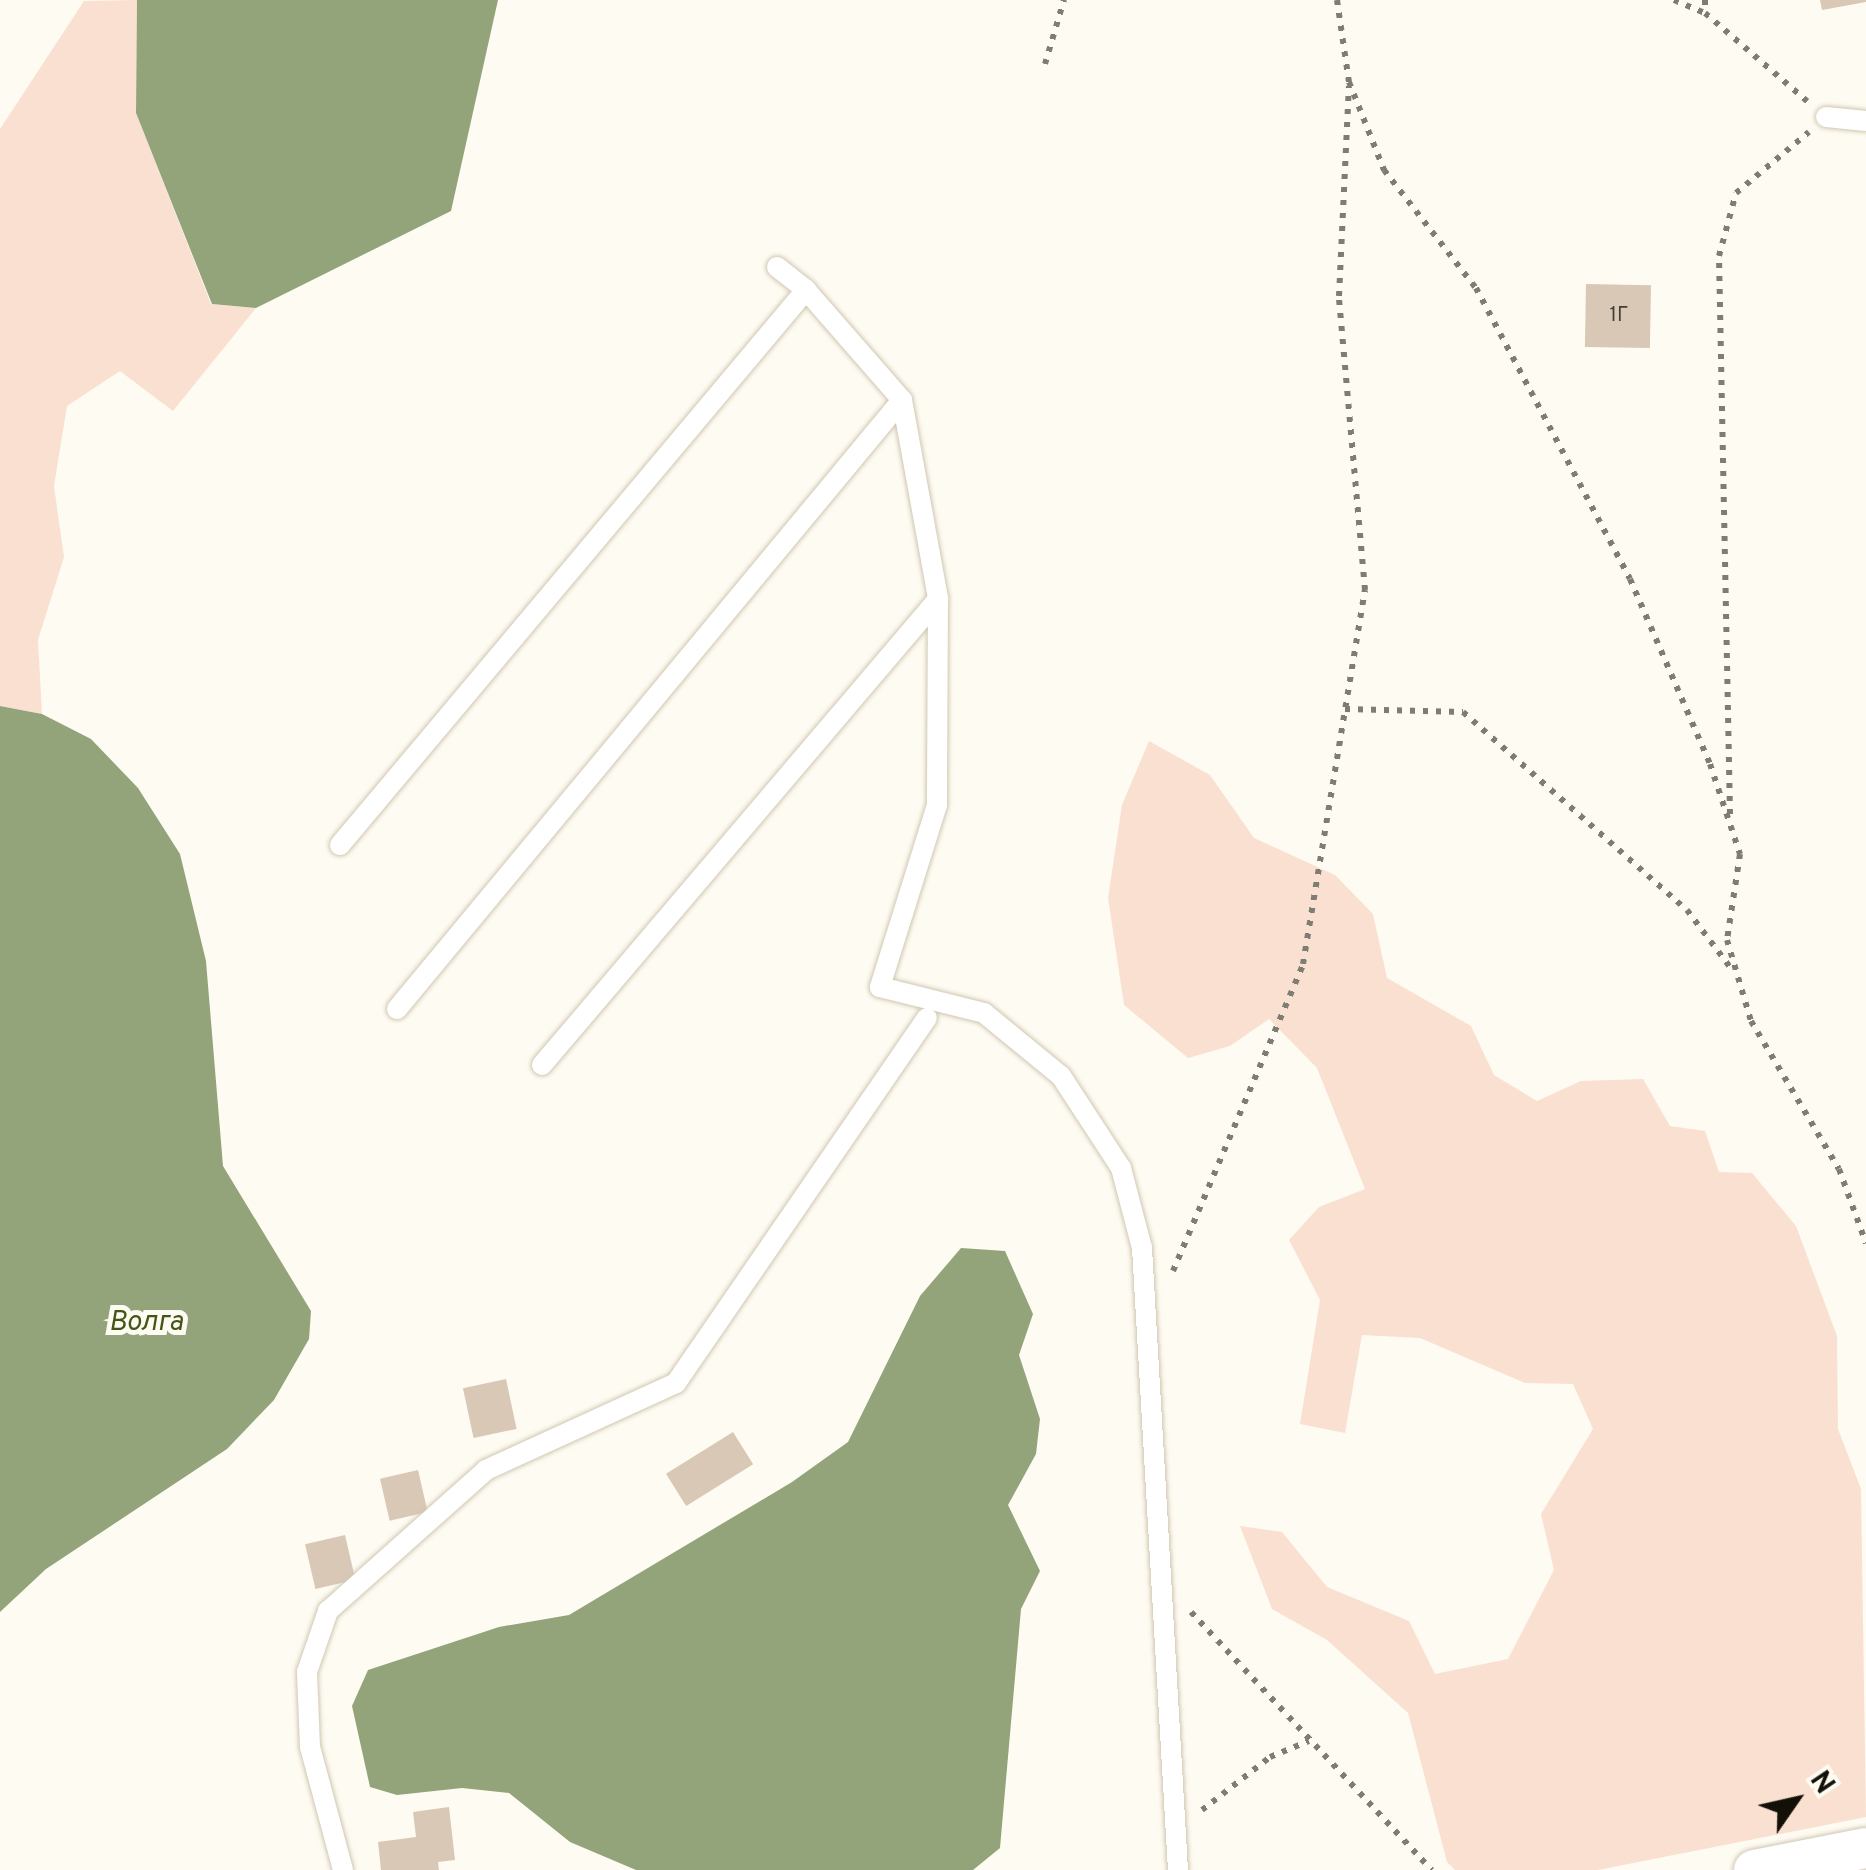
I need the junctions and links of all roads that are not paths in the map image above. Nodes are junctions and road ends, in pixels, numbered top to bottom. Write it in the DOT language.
graph roads {
  1 [pos="1826,117"];
  2 [pos="1866,121"];
  3 [pos="777,267"];
  4 [pos="806,290"];
  5 [pos="902,400"];
  6 [pos="938,599"];
  7 [pos="340,844"];
  8 [pos="397,1009"];
  9 [pos="926,1018"];
  10 [pos="542,1065"];
  11 [pos="1866,1848"];
  12 [pos="343,1870"];
  13 [pos="1178,1870"];
  14 [pos="1754,1870"];
  1 -- 2 [label="lane"];
  3 -- 4 [label="lane"];
  4 -- 5 [label="lane"];
  4 -- 7 [label="lane"];
  5 -- 6 [label="lane"];
  5 -- 8 [label="lane"];
  6 -- 10 [label="lane"];
  6 -- 13 [label="lane"];
  9 -- 12 [label="lane"];
  11 -- 14 [label="street"];
}
